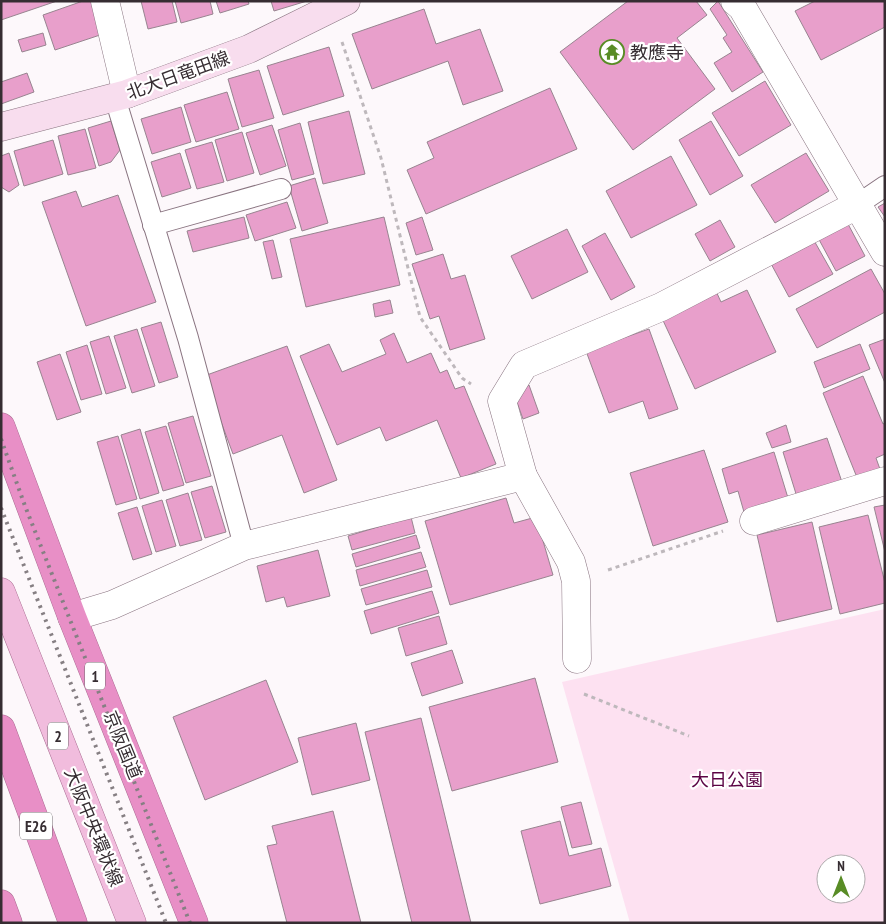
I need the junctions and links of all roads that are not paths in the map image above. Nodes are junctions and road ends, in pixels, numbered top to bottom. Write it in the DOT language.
graph roads {
  1 [pos="105,1"];
  2 [pos="735,1"];
  3 [pos="339,5"];
  4 [pos="121,96"];
  5 [pos="1,127"];
  6 [pos="885,186"];
  7 [pos="281,189"];
  8 [pos="857,205"];
  9 [pos="153,225"];
  10 [pos="885,252"];
  11 [pos="1,427"];
  12 [pos="523,476"];
  13 [pos="885,481"];
  14 [pos="754,521"];
  15 [pos="244,546"];
  16 [pos="1,592"];
  17 [pos="72,617"];
  18 [pos="577,659"];
  19 [pos="1,729"];
  20 [pos="1,904"];
  21 [pos="8,923"];
  22 [pos="73,923"];
  23 [pos="132,923"];
  24 [pos="194,923"];
  1 -- 4 [label="street"];
  2 -- 8 [label="street"];
  3 -- 4 [label="main road, 北大日竜田線"];
  4 -- 5 [label="main road, 北大日竜田線"];
  4 -- 9 [label="lane"];
  6 -- 8 [label="lane"];
  7 -- 9 [label="lane"];
  8 -- 10 [label="street"];
  8 -- 12 [label="street"];
  9 -- 15 [label="lane"];
  11 -- 17 [label="highway, 京阪国道 / 1"];
  12 -- 15 [label="street"];
  12 -- 18 [label="street"];
  13 -- 14 [label="street"];
  15 -- 17 [label="street"];
  16 -- 23 [label="main road, 大阪中央環状線 / 2"];
  17 -- 24 [label="highway, 京阪国道 / 1"];
  19 -- 22 [label="highway, E26"];
  20 -- 21 [label="highway"];
}
